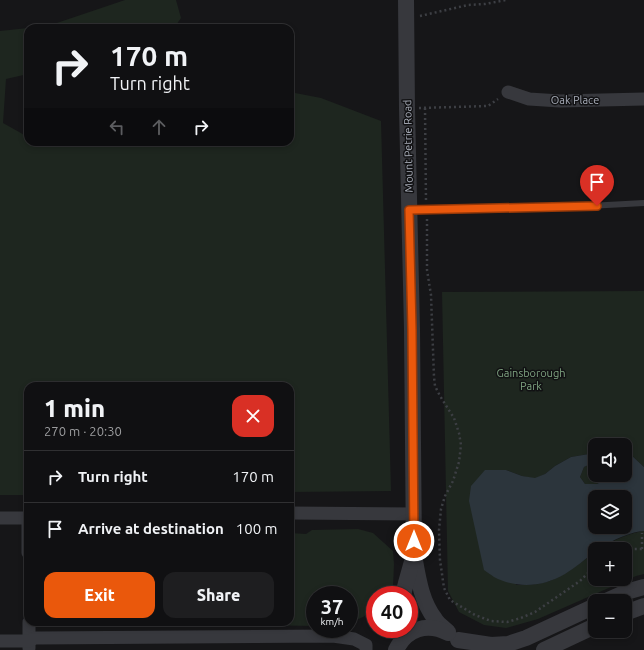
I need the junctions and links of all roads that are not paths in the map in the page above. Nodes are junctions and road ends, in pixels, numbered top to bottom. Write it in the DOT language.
graph roads {
  1 [pos="406,0"];
  2 [pos="508,92"];
  3 [pos="644,99"];
  4 [pos="644,203"];
  5 [pos="409,210"];
  6 [pos="294,513"];
  7 [pos="414,514"];
  8 [pos="0,518"];
  9 [pos="24,518"];
  10 [pos="414,555"];
  11 [pos="405,586"];
  12 [pos="644,587"];
  13 [pos="622,594"];
  14 [pos="644,606"];
  15 [pos="588,609"];
  16 [pos="632,610"];
  17 [pos="29,626"];
  18 [pos="588,629"];
  19 [pos="398,638"];
  20 [pos="0,641"];
  21 [pos="456,641"];
  22 [pos="29,646"];
  23 [pos="397,648"];
  24 [pos="366,650"];
  25 [pos="544,650"];
  1 -- 5 [label="street, Mount Petrie Road"];
  2 -- 3 [label="street, Oak Place"];
  4 -- 5 [label="lane"];
  5 -- 7 [label="street, Mount Petrie Road"];
  6 -- 7 [label="street"];
  7 -- 10 [label="street, Mount Petrie Road"];
  8 -- 9 [label="street"];
  10 -- 11 [label="street, Mount Petrie Road"];
  10 -- 21 [label="street, Mount Petrie Road"];
  12 -- 13 [label="street"];
  14 -- 16 [label="street"];
  15 -- 21 [label="street"];
  17 -- 22 [label="street"];
  18 -- 25 [label="street"];
  19 -- 23 [label="street"];
  20 -- 22 [label="street"];
  21 -- 23 [label="street"];
  22 -- 24 [label="street"];
}
